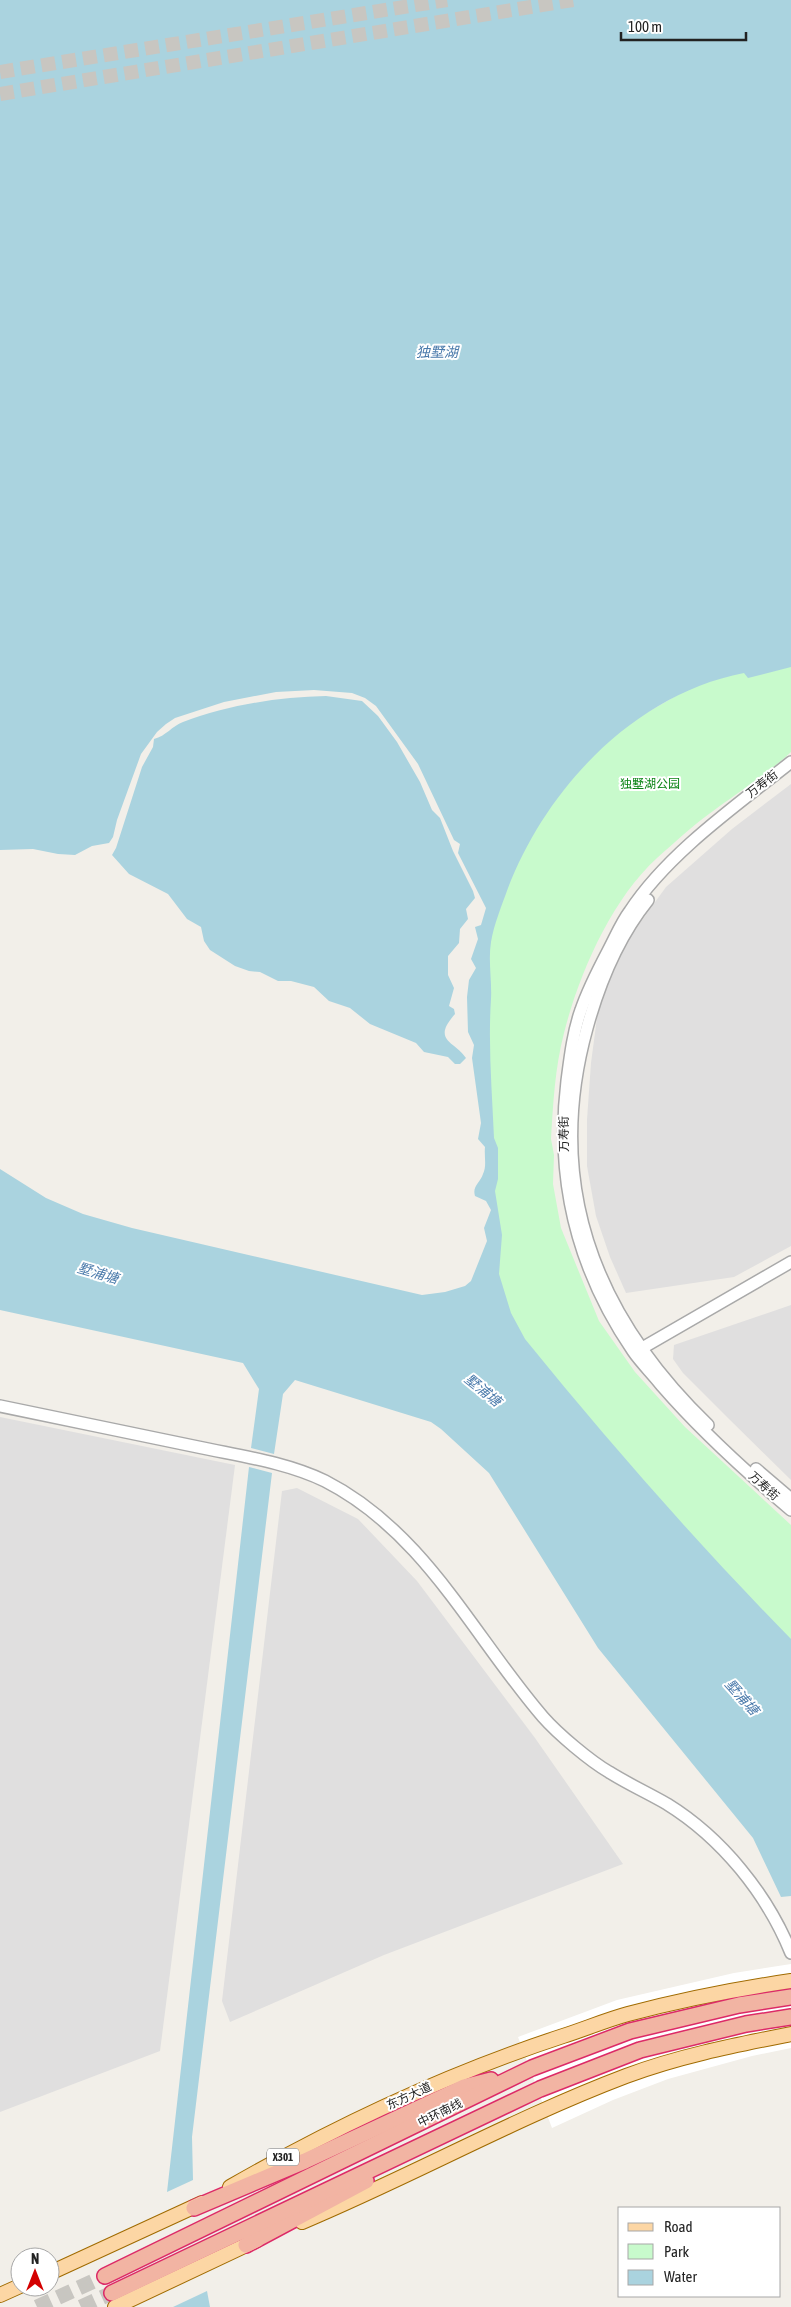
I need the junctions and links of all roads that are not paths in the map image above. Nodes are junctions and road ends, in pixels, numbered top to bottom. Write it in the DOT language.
graph roads {
  1 [pos="791,762"];
  2 [pos="791,769"];
  3 [pos="791,1262"];
  4 [pos="638,1350"];
  5 [pos="0,1406"];
  6 [pos="791,1499"];
  7 [pos="791,1510"];
  8 [pos="791,1953"];
  9 [pos="791,1981"];
  10 [pos="791,1997"];
  11 [pos="791,2017"];
  12 [pos="791,2034"];
  13 [pos="528,2070"];
  14 [pos="443,2135"];
  15 [pos="194,2208"];
  16 [pos="246,2245"];
  17 [pos="60,2268"];
  18 [pos="105,2276"];
  19 [pos="113,2300"];
  1 -- 4 [label="street, 万寿街"];
  2 -- 4 [label="street, 万寿街"];
  3 -- 4 [label="street"];
  4 -- 6 [label="street, 万寿街"];
  4 -- 7 [label="street, 万寿街"];
  5 -- 8 [label="street"];
  9 -- 15 [label="main road, 东方大道 / X301"];
  10 -- 13 [label="highway, 中环南线"];
  11 -- 14 [label="highway, 中环南线"];
  12 -- 16 [label="main road"];
  13 -- 15 [label="highway"];
  13 -- 18 [label="highway, 中环南线"];
  14 -- 16 [label="highway"];
  14 -- 19 [label="highway, 中环南线"];
  15 -- 17 [label="main road, 东方大道 / X301"];
  16 -- 19 [label="main road"];
}
